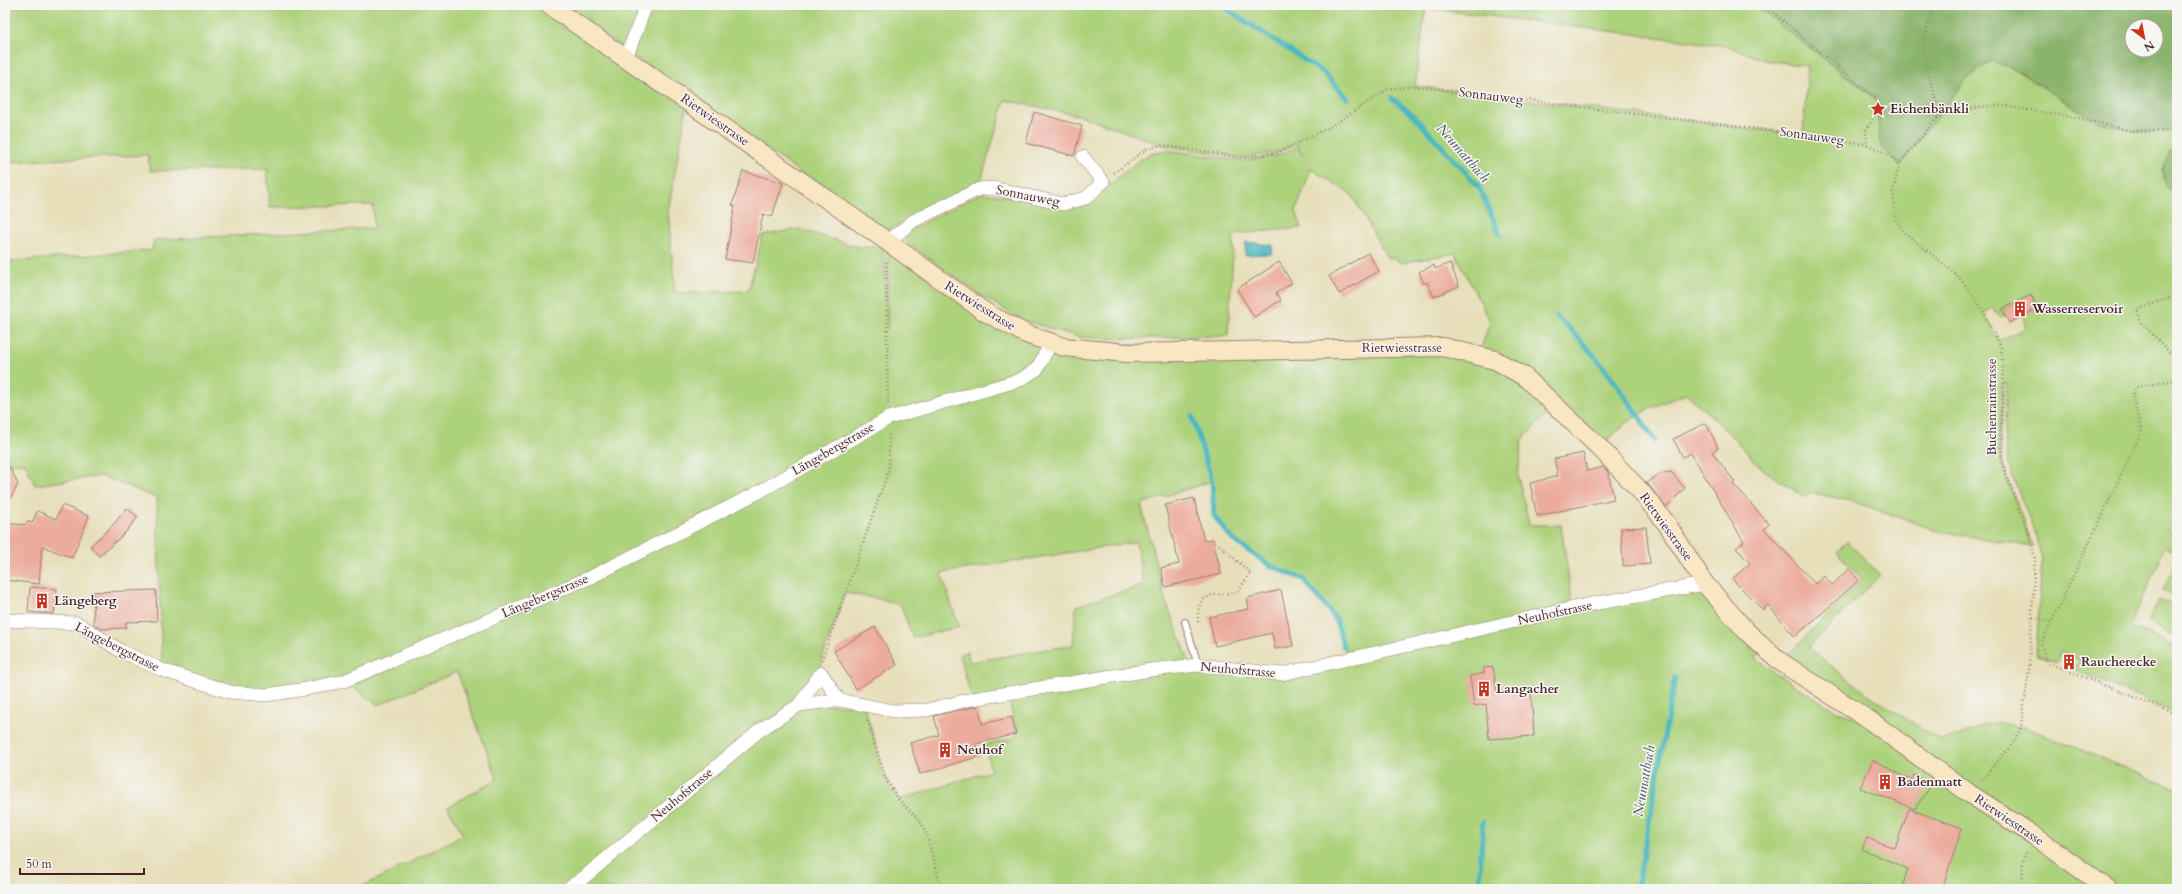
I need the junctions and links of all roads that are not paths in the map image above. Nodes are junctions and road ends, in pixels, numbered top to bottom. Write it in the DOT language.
graph roads {
  1 [pos="549,5"];
  2 [pos="646,5"];
  3 [pos="626,58"];
  4 [pos="1083,157"];
  5 [pos="888,242"];
  6 [pos="1051,343"];
  7 [pos="1705,584"];
  8 [pos="5,620"];
  9 [pos="1186,622"];
  10 [pos="1198,665"];
  11 [pos="839,700"];
  12 [pos="799,705"];
  13 [pos="567,889"];
  14 [pos="2108,889"];
  1 -- 3 [label="main road, Rietwiesstrasse"];
  2 -- 3 [label="street"];
  3 -- 5 [label="main road, Rietwiesstrasse"];
  4 -- 5 [label="street, Sonnauweg"];
  5 -- 6 [label="main road, Rietwiesstrasse"];
  6 -- 7 [label="main road, Rietwiesstrasse"];
  6 -- 8 [label="street, Längebergstrasse"];
  7 -- 10 [label="street, Neuhofstrasse"];
  7 -- 14 [label="main road, Rietwiesstrasse"];
  9 -- 10 [label="lane"];
  10 -- 11 [label="street, Neuhofstrasse"];
  11 -- 12 [label="street, Neuhofstrasse"];
  11 -- 12 [label="street, Neuhofstrasse"];
  12 -- 13 [label="street, Neuhofstrasse"];
}
